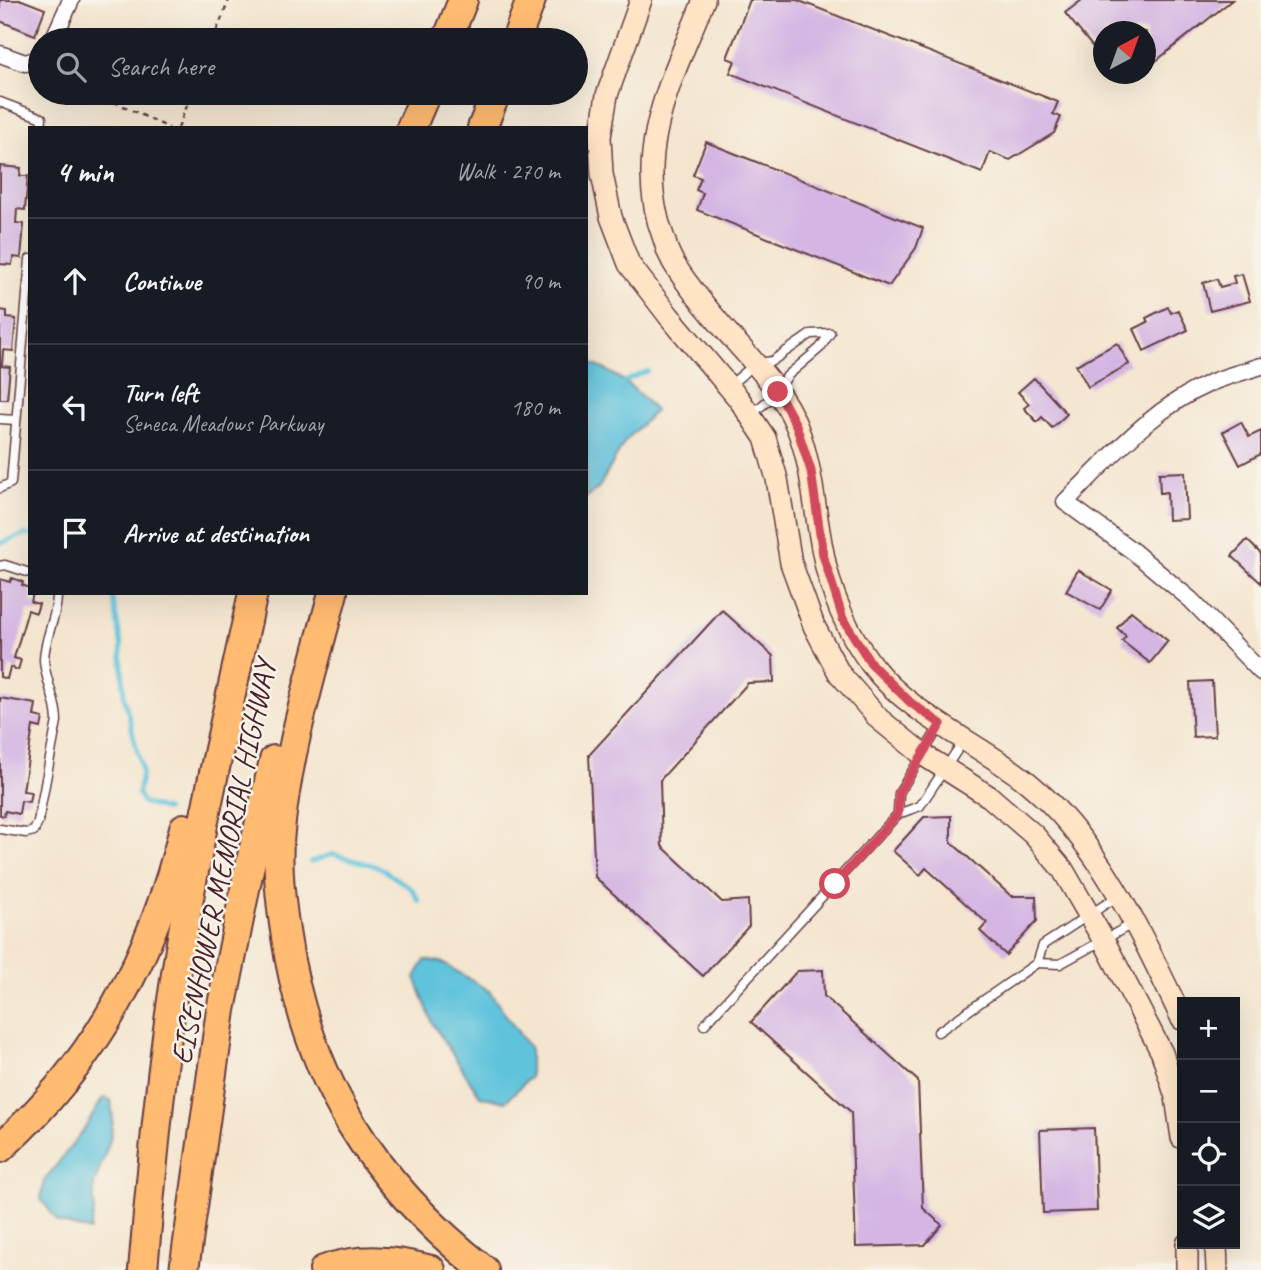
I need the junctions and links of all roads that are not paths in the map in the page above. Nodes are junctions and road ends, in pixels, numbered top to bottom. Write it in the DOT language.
graph roads {
  1 [pos="71,0"];
  2 [pos="463,0"];
  3 [pos="531,0"];
  4 [pos="641,0"];
  5 [pos="704,0"];
  6 [pos="58,28"];
  7 [pos="452,28"];
  8 [pos="520,28"];
  9 [pos="0,54"];
  10 [pos="28,62"];
  11 [pos="0,102"];
  12 [pos="421,105"];
  13 [pos="491,105"];
  14 [pos="41,126"];
  15 [pos="412,126"];
  16 [pos="483,126"];
  17 [pos="28,289"];
  18 [pos="755,365"];
  19 [pos="1261,366"];
  20 [pos="729,386"];
  21 [pos="778,392"];
  22 [pos="750,416"];
  23 [pos="0,419"];
  24 [pos="16,420"];
  25 [pos="0,488"];
  26 [pos="0,566"];
  27 [pos="28,572"];
  28 [pos="57,595"];
  29 [pos="251,595"];
  30 [pos="252,595"];
  31 [pos="317,595"];
  32 [pos="333,595"];
  33 [pos="1261,672"];
  34 [pos="941,724"];
  35 [pos="964,740"];
  36 [pos="922,754"];
  37 [pos="945,768"];
  38 [pos="898,814"];
  39 [pos="0,828"];
  40 [pos="1118,896"];
  41 [pos="1088,915"];
  42 [pos="1134,923"];
  43 [pos="1104,941"];
  44 [pos="1037,963"];
  45 [pos="1177,1009"];
  46 [pos="704,1025"];
  47 [pos="938,1032"];
  48 [pos="1179,1123"];
  49 [pos="0,1148"];
  50 [pos="1187,1249"];
  51 [pos="1216,1249"];
  52 [pos="143,1270"];
  53 [pos="184,1270"];
  54 [pos="324,1270"];
  55 [pos="430,1270"];
  56 [pos="484,1270"];
  57 [pos="1187,1270"];
  58 [pos="1217,1270"];
  1 -- 6 [label="street"];
  2 -- 7 [label="highway"];
  3 -- 8 [label="highway"];
  4 -- 20 [label="street"];
  5 -- 18 [label="street"];
  9 -- 10 [label="street"];
  11 -- 14 [label="lane"];
  12 -- 15 [label="highway"];
  13 -- 16 [label="highway"];
  17 -- 24 [label="lane"];
  18 -- 20 [label="lane"];
  18 -- 21 [label="street"];
  18 -- 21 [label="lane"];
  19 -- 33 [label="street"];
  20 -- 22 [label="street"];
  21 -- 22 [label="lane"];
  21 -- 34 [label="street"];
  22 -- 36 [label="street"];
  23 -- 24 [label="lane"];
  24 -- 25 [label="lane"];
  26 -- 27 [label="lane"];
  28 -- 39 [label="lane"];
  29 -- 49 [label="highway"];
  30 -- 52 [label="highway, EISENHOWER MEMORIAL HIGHWAY"];
  31 -- 53 [label="highway, EISENHOWER MEMORIAL HIGHWAY"];
  32 -- 56 [label="highway"];
  34 -- 35 [label="street"];
  34 -- 36 [label="lane"];
  35 -- 37 [label="lane"];
  35 -- 40 [label="street"];
  36 -- 37 [label="street"];
  36 -- 38 [label="lane"];
  37 -- 38 [label="lane"];
  37 -- 41 [label="street"];
  38 -- 46 [label="lane"];
  40 -- 41 [label="lane"];
  40 -- 42 [label="street"];
  41 -- 43 [label="street"];
  41 -- 44 [label="lane"];
  42 -- 43 [label="lane"];
  42 -- 45 [label="street"];
  43 -- 44 [label="lane"];
  43 -- 48 [label="street"];
  44 -- 47 [label="lane"];
  50 -- 57 [label="street"];
  51 -- 58 [label="street"];
  54 -- 55 [label="highway"];
}
